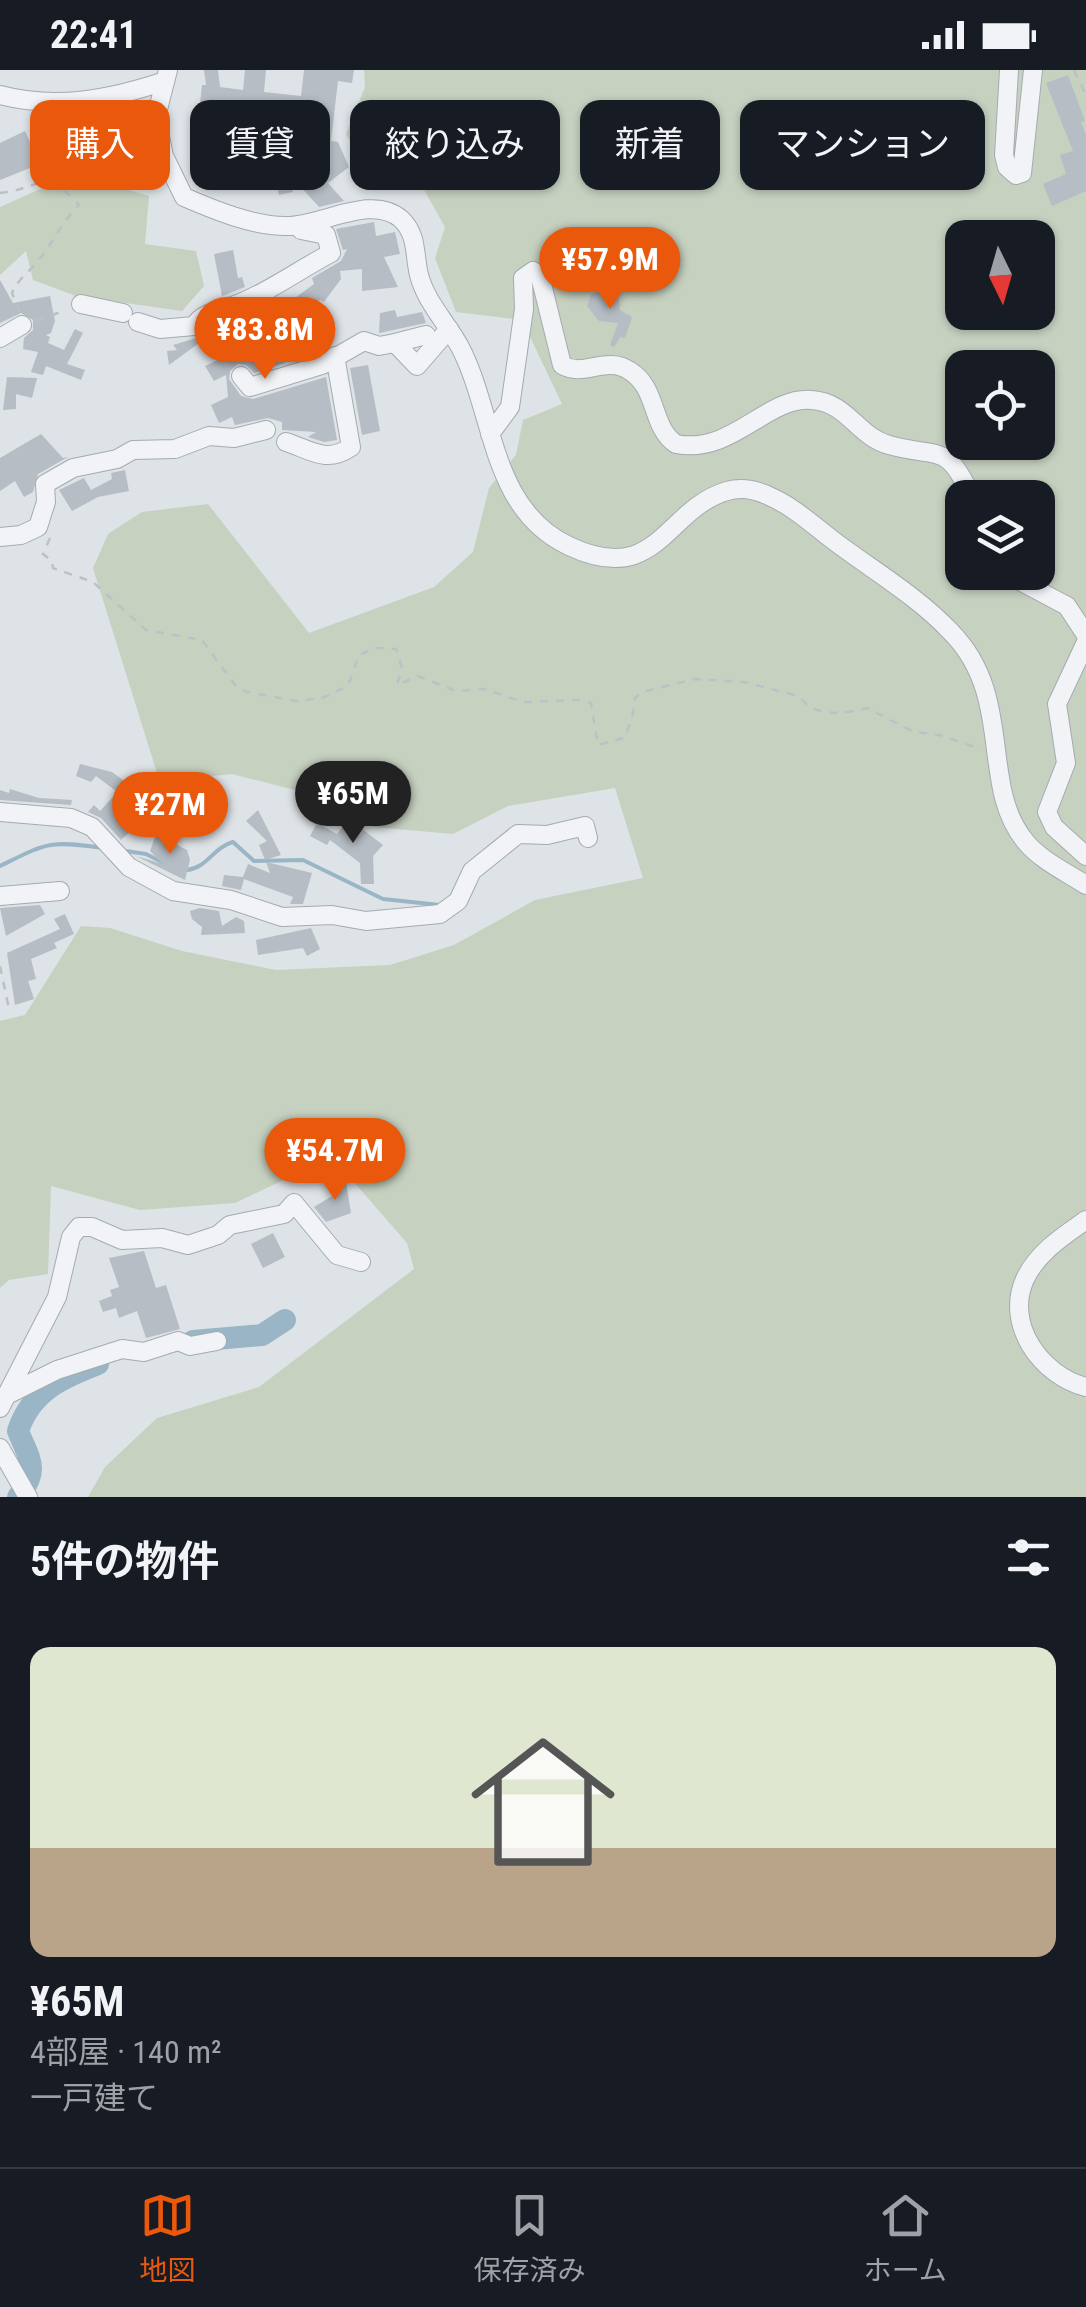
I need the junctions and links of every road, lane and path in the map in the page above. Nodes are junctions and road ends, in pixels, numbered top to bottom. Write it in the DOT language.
graph roads {
  1 [pos="1009,70"];
  2 [pos="1033,70"];
  3 [pos="1074,70"];
  4 [pos="166,76"];
  5 [pos="0,95"];
  6 [pos="1086,95"];
  7 [pos="170,168"];
  8 [pos="30,184"];
  9 [pos="63,190"];
  10 [pos="0,193"];
  11 [pos="286,226"];
  12 [pos="81,304"];
  13 [pos="21,319"];
  14 [pos="194,326"];
  15 [pos="449,329"];
  16 [pos="426,335"];
  17 [pos="0,338"];
  18 [pos="395,343"];
  19 [pos="335,356"];
  20 [pos="241,376"];
  21 [pos="266,430"];
  22 [pos="286,442"];
  23 [pos="493,443"];
  24 [pos="964,480"];
  25 [pos="38,527"];
  26 [pos="0,537"];
  27 [pos="1037,590"];
  28 [pos="1086,639"];
  29 [pos="981,749"];
  30 [pos="0,812"];
  31 [pos="588,838"];
  32 [pos="1086,856"];
  33 [pos="1086,885"];
  34 [pos="60,892"];
  35 [pos="0,896"];
  36 [pos="0,966"];
  37 [pos="9,1009"];
  38 [pos="1086,1220"];
  39 [pos="361,1262"];
  40 [pos="217,1341"];
  41 [pos="1086,1387"];
  42 [pos="5,1400"];
  43 [pos="0,1448"];
  44 [pos="28,1497"];
  1 -- 2 [label="street"];
  3 -- 6 [label="path"];
  4 -- 5 [label="street"];
  7 -- 11 [label="street"];
  8 -- 10 [label="path"];
  9 -- 13 [label="path"];
  11 -- 14 [label="street"];
  11 -- 15 [label="street"];
  12 -- 13 [label="path"];
  12 -- 14 [label="street"];
  13 -- 17 [label="street"];
  14 -- 20 [label="path"];
  15 -- 18 [label="street"];
  15 -- 23 [label="street"];
  16 -- 18 [label="street"];
  18 -- 19 [label="street"];
  19 -- 20 [label="street"];
  19 -- 22 [label="street"];
  21 -- 25 [label="street"];
  23 -- 24 [label="street"];
  23 -- 33 [label="street"];
  25 -- 26 [label="street"];
  25 -- 29 [label="path"];
  27 -- 28 [label="street"];
  28 -- 32 [label="street"];
  30 -- 31 [label="street"];
  34 -- 35 [label="street"];
  36 -- 37 [label="path"];
  38 -- 41 [label="street"];
  39 -- 42 [label="street"];
  40 -- 42 [label="street"];
  43 -- 44 [label="street"];
}
